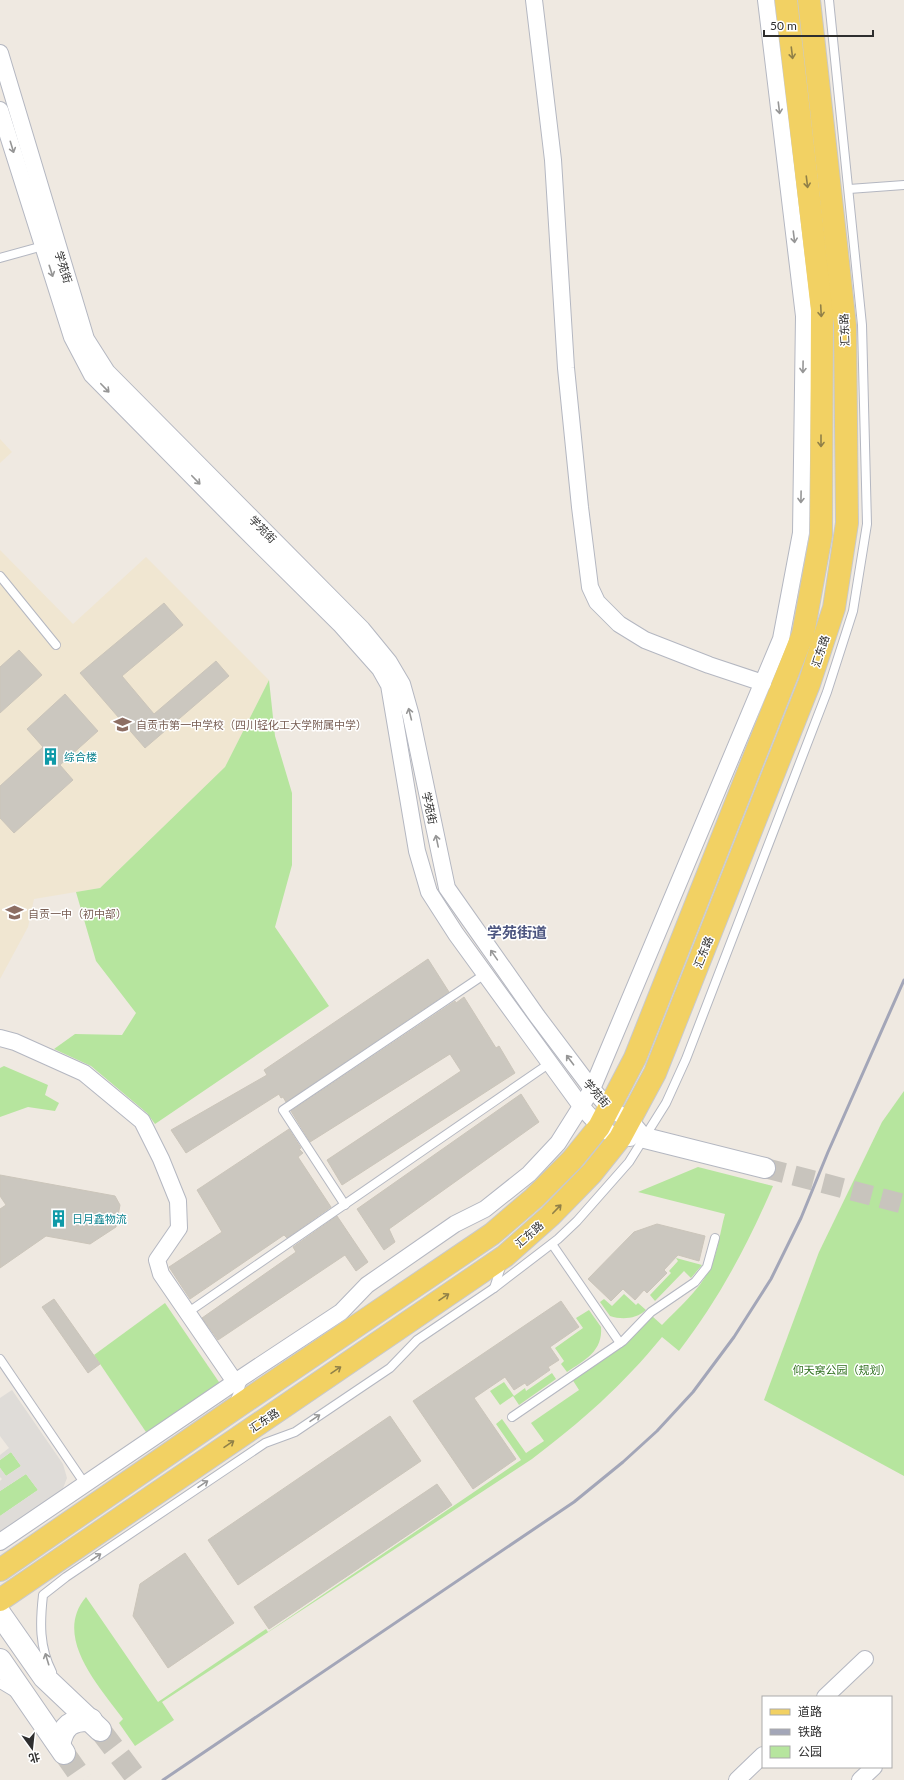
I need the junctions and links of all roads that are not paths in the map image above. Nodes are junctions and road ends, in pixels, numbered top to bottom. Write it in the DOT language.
graph roads {
  1 [pos="534,0"];
  2 [pos="766,0"];
  3 [pos="786,0"];
  4 [pos="809,0"];
  5 [pos="829,0"];
  6 [pos="0,53"];
  7 [pos="0,110"];
  8 [pos="904,184"];
  9 [pos="848,190"];
  10 [pos="43,246"];
  11 [pos="0,258"];
  12 [pos="0,576"];
  13 [pos="56,645"];
  14 [pos="763,683"];
  15 [pos="485,974"];
  16 [pos="0,1038"];
  17 [pos="550,1063"];
  18 [pos="592,1089"];
  19 [pos="581,1106"];
  20 [pos="604,1118"];
  21 [pos="625,1129"];
  22 [pos="645,1138"];
  23 [pos="766,1168"];
  24 [pos="345,1204"];
  25 [pos="715,1238"];
  26 [pos="552,1244"];
  27 [pos="505,1256"];
  28 [pos="494,1288"];
  29 [pos="187,1313"];
  30 [pos="620,1343"];
  31 [pos="0,1358"];
  32 [pos="240,1379"];
  33 [pos="231,1411"];
  34 [pos="512,1417"];
  35 [pos="85,1484"];
  36 [pos="179,1501"];
  37 [pos="153,1503"];
  38 [pos="0,1542"];
  39 [pos="50,1564"];
  40 [pos="0,1570"];
  41 [pos="43,1595"];
  42 [pos="0,1600"];
  43 [pos="0,1614"];
  44 [pos="865,1659"];
  45 [pos="0,1660"];
  46 [pos="0,1684"];
  47 [pos="63,1694"];
  48 [pos="826,1696"];
  49 [pos="33,1706"];
  50 [pos="762,1756"];
  51 [pos="873,1768"];
  52 [pos="737,1780"];
  53 [pos="860,1780"];
  1 -- 14 [label="street"];
  2 -- 14 [label="street, one-way"];
  3 -- 20 [label="main road, 汇东路, one-way"];
  4 -- 21 [label="main road, 汇东路"];
  5 -- 9 [label="lane"];
  18 -- 6 [label="street, 学苑街, one-way"];
  7 -- 10 [label="street, 学苑街, one-way"];
  8 -- 9 [label="lane"];
  9 -- 22 [label="lane"];
  10 -- 11 [label="lane"];
  10 -- 15 [label="street, 学苑街, one-way"];
  12 -- 13 [label="lane"];
  14 -- 18 [label="street"];
  15 -- 17 [label="street, 学苑街"];
  15 -- 24 [label="lane"];
  16 -- 29 [label="street"];
  17 -- 19 [label="street, 学苑街"];
  17 -- 24 [label="lane"];
  18 -- 19 [label="street"];
  18 -- 20 [label="street, 学苑街"];
  19 -- 20 [label="street, 学苑街"];
  19 -- 32 [label="street"];
  20 -- 21 [label="street, 学苑街"];
  20 -- 21 [label="street, 学苑街"];
  20 -- 33 [label="main road, 汇东路"];
  21 -- 22 [label="street, 学苑街"];
  27 -- 21 [label="main road, 汇东路, one-way"];
  22 -- 23 [label="street"];
  22 -- 26 [label="lane"];
  24 -- 29 [label="lane"];
  25 -- 30 [label="lane"];
  26 -- 28 [label="lane"];
  26 -- 30 [label="lane"];
  27 -- 28 [label="lane"];
  37 -- 27 [label="main road, 汇东路, one-way"];
  36 -- 28 [label="lane, one-way"];
  29 -- 32 [label="street"];
  30 -- 34 [label="lane"];
  31 -- 35 [label="lane"];
  32 -- 33 [label="lane"];
  32 -- 35 [label="street"];
  33 -- 40 [label="main road, 汇东路"];
  35 -- 38 [label="street"];
  36 -- 37 [label="lane"];
  41 -- 36 [label="lane, one-way"];
  37 -- 39 [label="main road, 汇东路"];
  39 -- 41 [label="lane"];
  39 -- 42 [label="main road, 汇东路"];
  47 -- 41 [label="lane, one-way"];
  43 -- 47 [label="main road"];
  44 -- 48 [label="street"];
  45 -- 49 [label="main road"];
  46 -- 49 [label="lane"];
  47 -- 49 [label="main road"];
  50 -- 52 [label="street"];
  51 -- 53 [label="street"];
}
